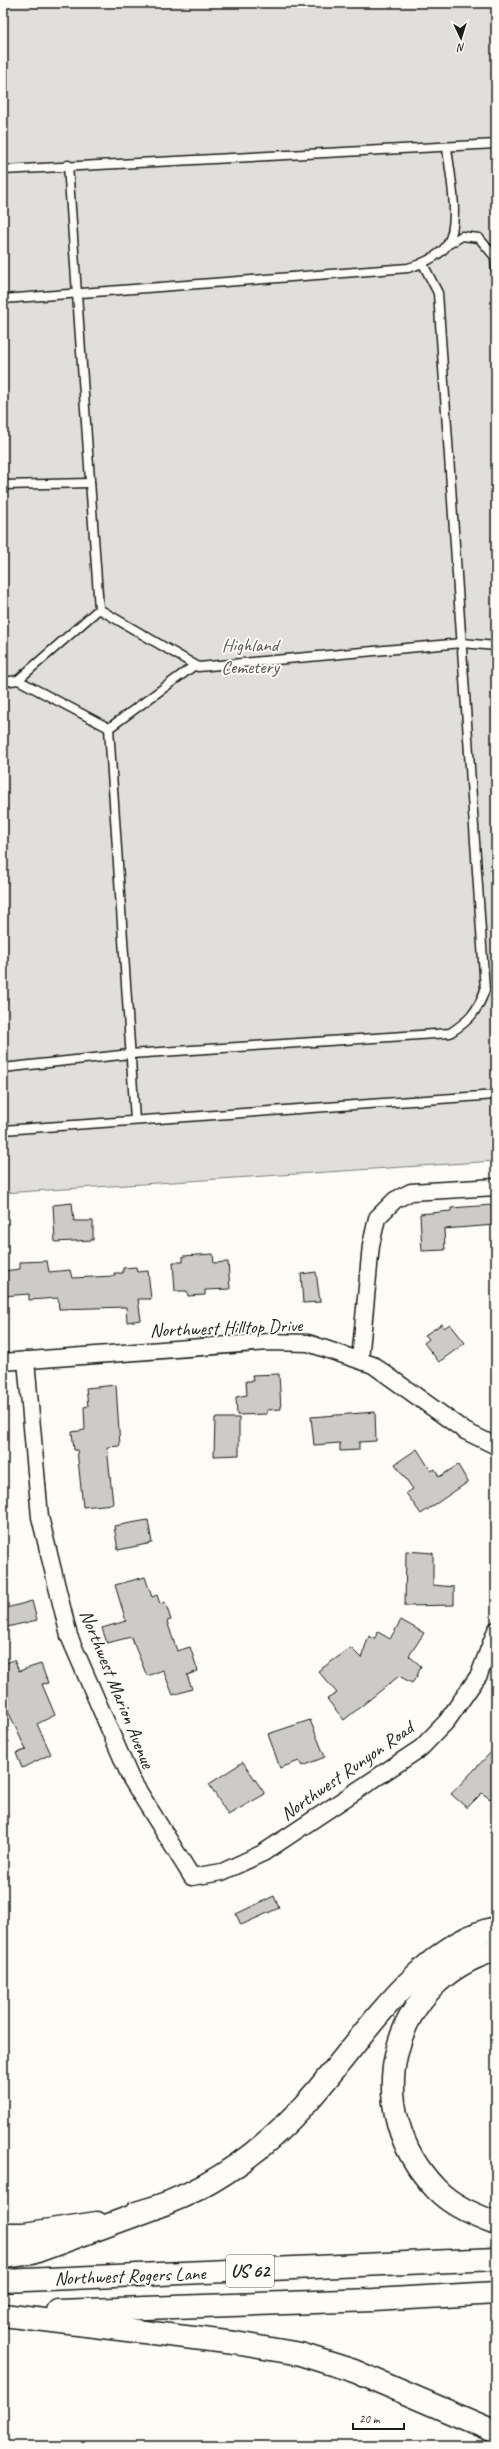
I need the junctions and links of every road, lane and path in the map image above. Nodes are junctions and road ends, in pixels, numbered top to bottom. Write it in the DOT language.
graph roads {
  1 [pos="496,144"];
  2 [pos="447,148"];
  3 [pos="68,165"];
  4 [pos="3,170"];
  5 [pos="447,245"];
  6 [pos="423,264"];
  7 [pos="496,270"];
  8 [pos="78,293"];
  9 [pos="3,299"];
  10 [pos="90,483"];
  11 [pos="3,485"];
  12 [pos="98,609"];
  13 [pos="462,643"];
  14 [pos="496,646"];
  15 [pos="195,665"];
  16 [pos="18,680"];
  17 [pos="3,682"];
  18 [pos="109,728"];
  19 [pos="130,1054"];
  20 [pos="3,1068"];
  21 [pos="496,1095"];
  22 [pos="134,1120"];
  23 [pos="3,1130"];
  24 [pos="496,1187"];
  25 [pos="26,1360"];
  26 [pos="360,1360"];
  27 [pos="3,1362"];
  28 [pos="496,1446"];
  29 [pos="496,1630"];
  30 [pos="192,1877"];
  31 [pos="496,1928"];
  32 [pos="496,1950"];
  33 [pos="155,2208"];
  34 [pos="496,2223"];
  35 [pos="3,2234"];
  36 [pos="3,2257"];
  37 [pos="496,2259"];
  38 [pos="3,2281"];
  39 [pos="496,2293"];
  40 [pos="3,2314"];
  41 [pos="496,2432"];
  1 -- 2 [label="lane"];
  2 -- 3 [label="lane"];
  2 -- 5 [label="lane"];
  3 -- 4 [label="lane"];
  3 -- 8 [label="lane"];
  5 -- 6 [label="lane"];
  5 -- 7 [label="lane"];
  6 -- 8 [label="lane"];
  6 -- 13 [label="lane"];
  8 -- 9 [label="lane"];
  8 -- 10 [label="lane"];
  10 -- 11 [label="lane"];
  10 -- 12 [label="lane"];
  12 -- 15 [label="lane"];
  12 -- 16 [label="lane"];
  13 -- 14 [label="lane"];
  13 -- 15 [label="lane"];
  13 -- 19 [label="lane"];
  15 -- 18 [label="lane"];
  16 -- 17 [label="lane"];
  16 -- 18 [label="lane"];
  18 -- 19 [label="lane"];
  19 -- 20 [label="lane"];
  19 -- 22 [label="lane"];
  21 -- 22 [label="lane"];
  22 -- 23 [label="lane"];
  24 -- 26 [label="street"];
  25 -- 26 [label="street, Northwest Hilltop Drive"];
  25 -- 27 [label="street, Northwest Hilltop Drive"];
  25 -- 30 [label="street, Northwest Marion Avenue"];
  26 -- 28 [label="street, Northwest Hilltop Drive"];
  29 -- 30 [label="street, Northwest Runyon Road"];
  31 -- 33 [label="main road"];
  32 -- 34 [label="main road"];
  33 -- 35 [label="main road"];
  33 -- 36 [label="main road"];
  37 -- 38 [label="main road, Northwest Rogers Lane / US 62"];
  39 -- 40 [label="main road, Northwest Rogers Lane / US 62"];
  40 -- 41 [label="main road"];
}
